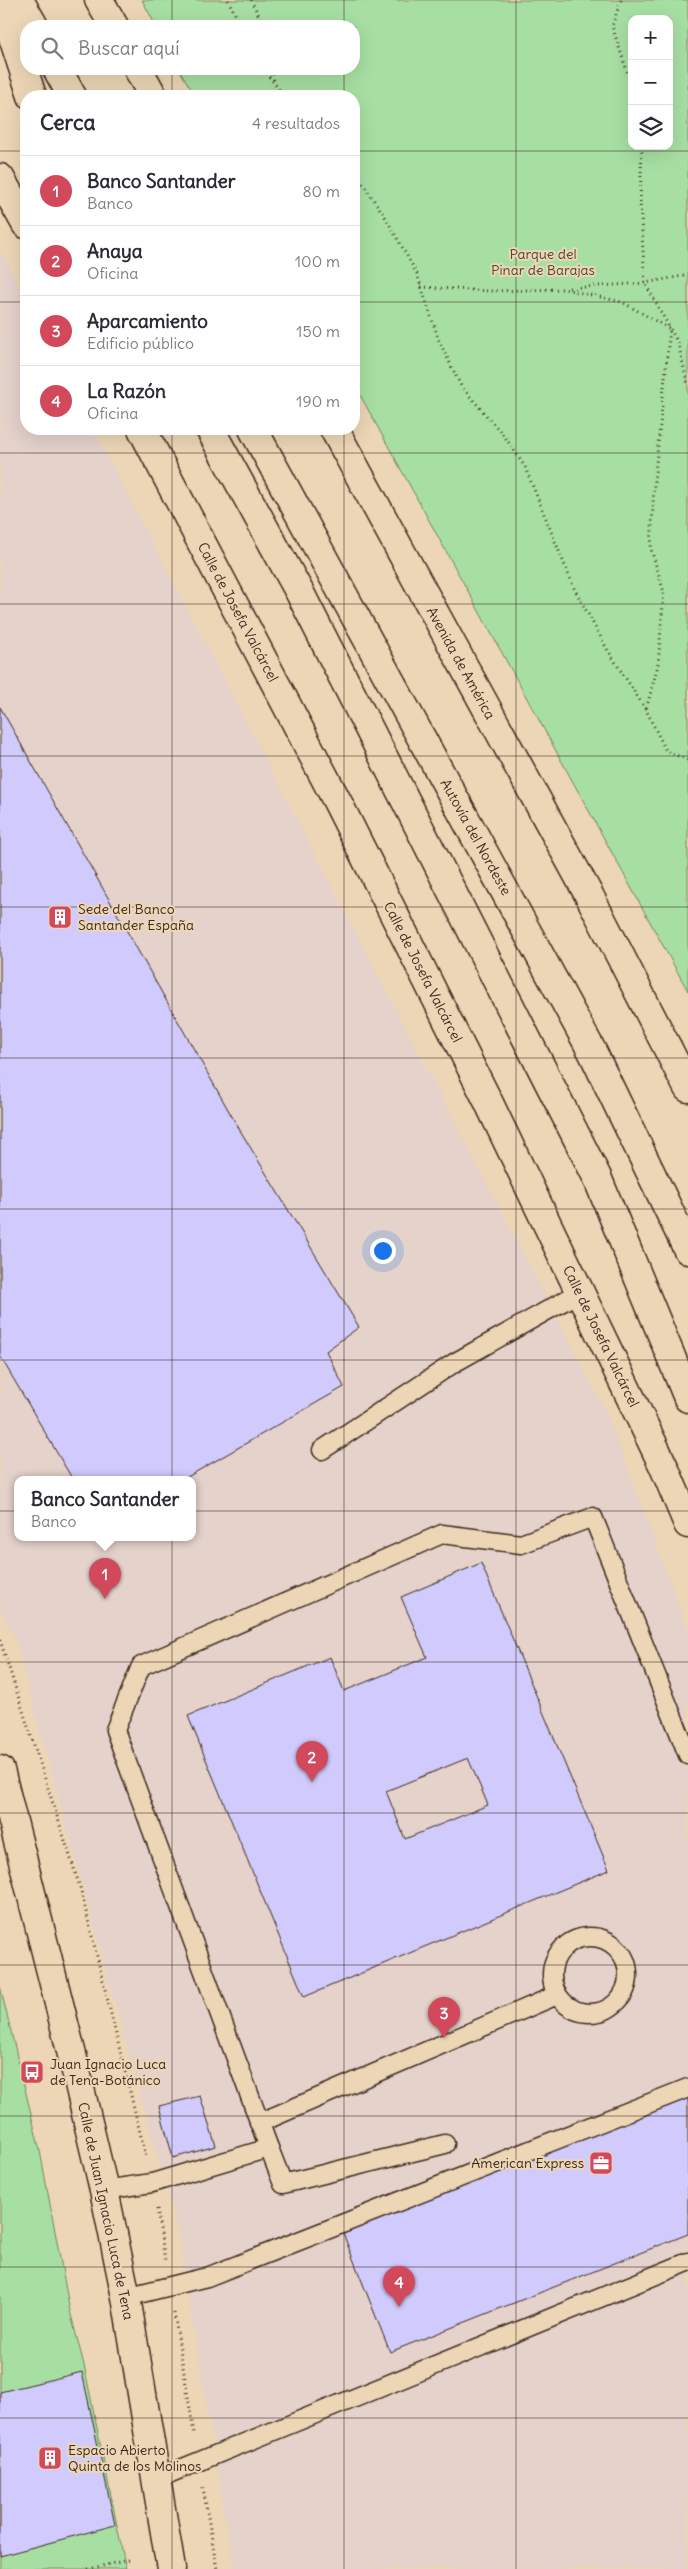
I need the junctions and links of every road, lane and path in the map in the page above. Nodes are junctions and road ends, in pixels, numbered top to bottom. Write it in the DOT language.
graph roads {
  1 [pos="1,0"];
  2 [pos="20,0"];
  3 [pos="99,0"];
  4 [pos="228,0"];
  5 [pos="251,0"];
  6 [pos="621,0"];
  7 [pos="31,20"];
  8 [pos="111,20"];
  9 [pos="238,20"];
  10 [pos="261,20"];
  11 [pos="20,59"];
  12 [pos="628,74"];
  13 [pos="25,75"];
  14 [pos="60,75"];
  15 [pos="141,75"];
  16 [pos="267,75"];
  17 [pos="273,75"];
  18 [pos="274,83"];
  19 [pos="30,90"];
  20 [pos="69,90"];
  21 [pos="150,90"];
  22 [pos="279,90"];
  23 [pos="642,150"];
  24 [pos="0,178"];
  25 [pos="360,180"];
  26 [pos="20,213"];
  27 [pos="688,274"];
  28 [pos="645,283"];
  29 [pos="421,287"];
  30 [pos="564,289"];
  31 [pos="670,329"];
  32 [pos="688,385"];
  33 [pos="145,435"];
  34 [pos="213,435"];
  35 [pos="256,435"];
  36 [pos="337,435"];
  37 [pos="646,710"];
  38 [pos="688,760"];
  39 [pos="688,1088"];
  40 [pos="688,1250"];
  41 [pos="580,1292"];
  42 [pos="688,1398"];
  43 [pos="322,1450"];
  44 [pos="688,1524"];
  45 [pos="0,1640"];
  46 [pos="688,1755"];
  47 [pos="0,1770"];
  48 [pos="557,1995"];
  49 [pos="688,2088"];
  50 [pos="259,2123"];
  51 [pos="445,2144"];
  52 [pos="269,2148"];
  53 [pos="152,2183"];
  54 [pos="104,2190"];
  55 [pos="688,2262"];
  56 [pos="170,2287"];
  57 [pos="126,2297"];
  58 [pos="199,2462"];
  59 [pos="156,2479"];
  60 [pos="128,2560"];
  61 [pos="88,2569"];
  62 [pos="171,2569"];
  63 [pos="217,2569"];
  1 -- 11 [label="main road"];
  2 -- 7 [label="main road"];
  3 -- 8 [label="main road"];
  4 -- 9 [label="path"];
  5 -- 10 [label="path"];
  6 -- 12 [label="path"];
  13 -- 19 [label="main road"];
  14 -- 20 [label="main road"];
  15 -- 21 [label="main road"];
  16 -- 18 [label="path"];
  17 -- 18 [label="path"];
  18 -- 22 [label="path"];
  23 -- 28 [label="path"];
  24 -- 26 [label="main road"];
  25 -- 29 [label="path"];
  27 -- 28 [label="path"];
  28 -- 30 [label="path"];
  28 -- 31 [label="path"];
  29 -- 30 [label="path"];
  29 -- 37 [label="path"];
  30 -- 31 [label="path"];
  31 -- 32 [label="path"];
  31 -- 37 [label="path"];
  33 -- 41 [label="main road, Calle de Josefa Valcárcel"];
  34 -- 42 [label="main road"];
  35 -- 40 [label="main road, Autovía del Nordeste"];
  36 -- 39 [label="main road, Avenida de América"];
  37 -- 38 [label="path"];
  41 -- 43 [label="lane"];
  41 -- 44 [label="main road, Calle de Josefa Valcárcel"];
  45 -- 53 [label="path"];
  46 -- 50 [label="lane"];
  47 -- 54 [label="main road, Calle de Juan Ignacio Luca de Tena"];
  48 -- 48 [label="lane"];
  48 -- 50 [label="lane"];
  49 -- 56 [label="lane"];
  50 -- 52 [label="lane"];
  51 -- 52 [label="lane"];
  52 -- 53 [label="lane"];
  53 -- 54 [label="lane"];
  53 -- 56 [label="path"];
  54 -- 57 [label="main road, Calle de Juan Ignacio Luca de Tena"];
  55 -- 58 [label="lane"];
  56 -- 57 [label="lane"];
  56 -- 58 [label="path"];
  57 -- 59 [label="main road, Calle de Juan Ignacio Luca de Tena"];
  58 -- 59 [label="lane"];
  58 -- 63 [label="path"];
  59 -- 62 [label="main road, Calle de Juan Ignacio Luca de Tena"];
  60 -- 61 [label="path"];
}
